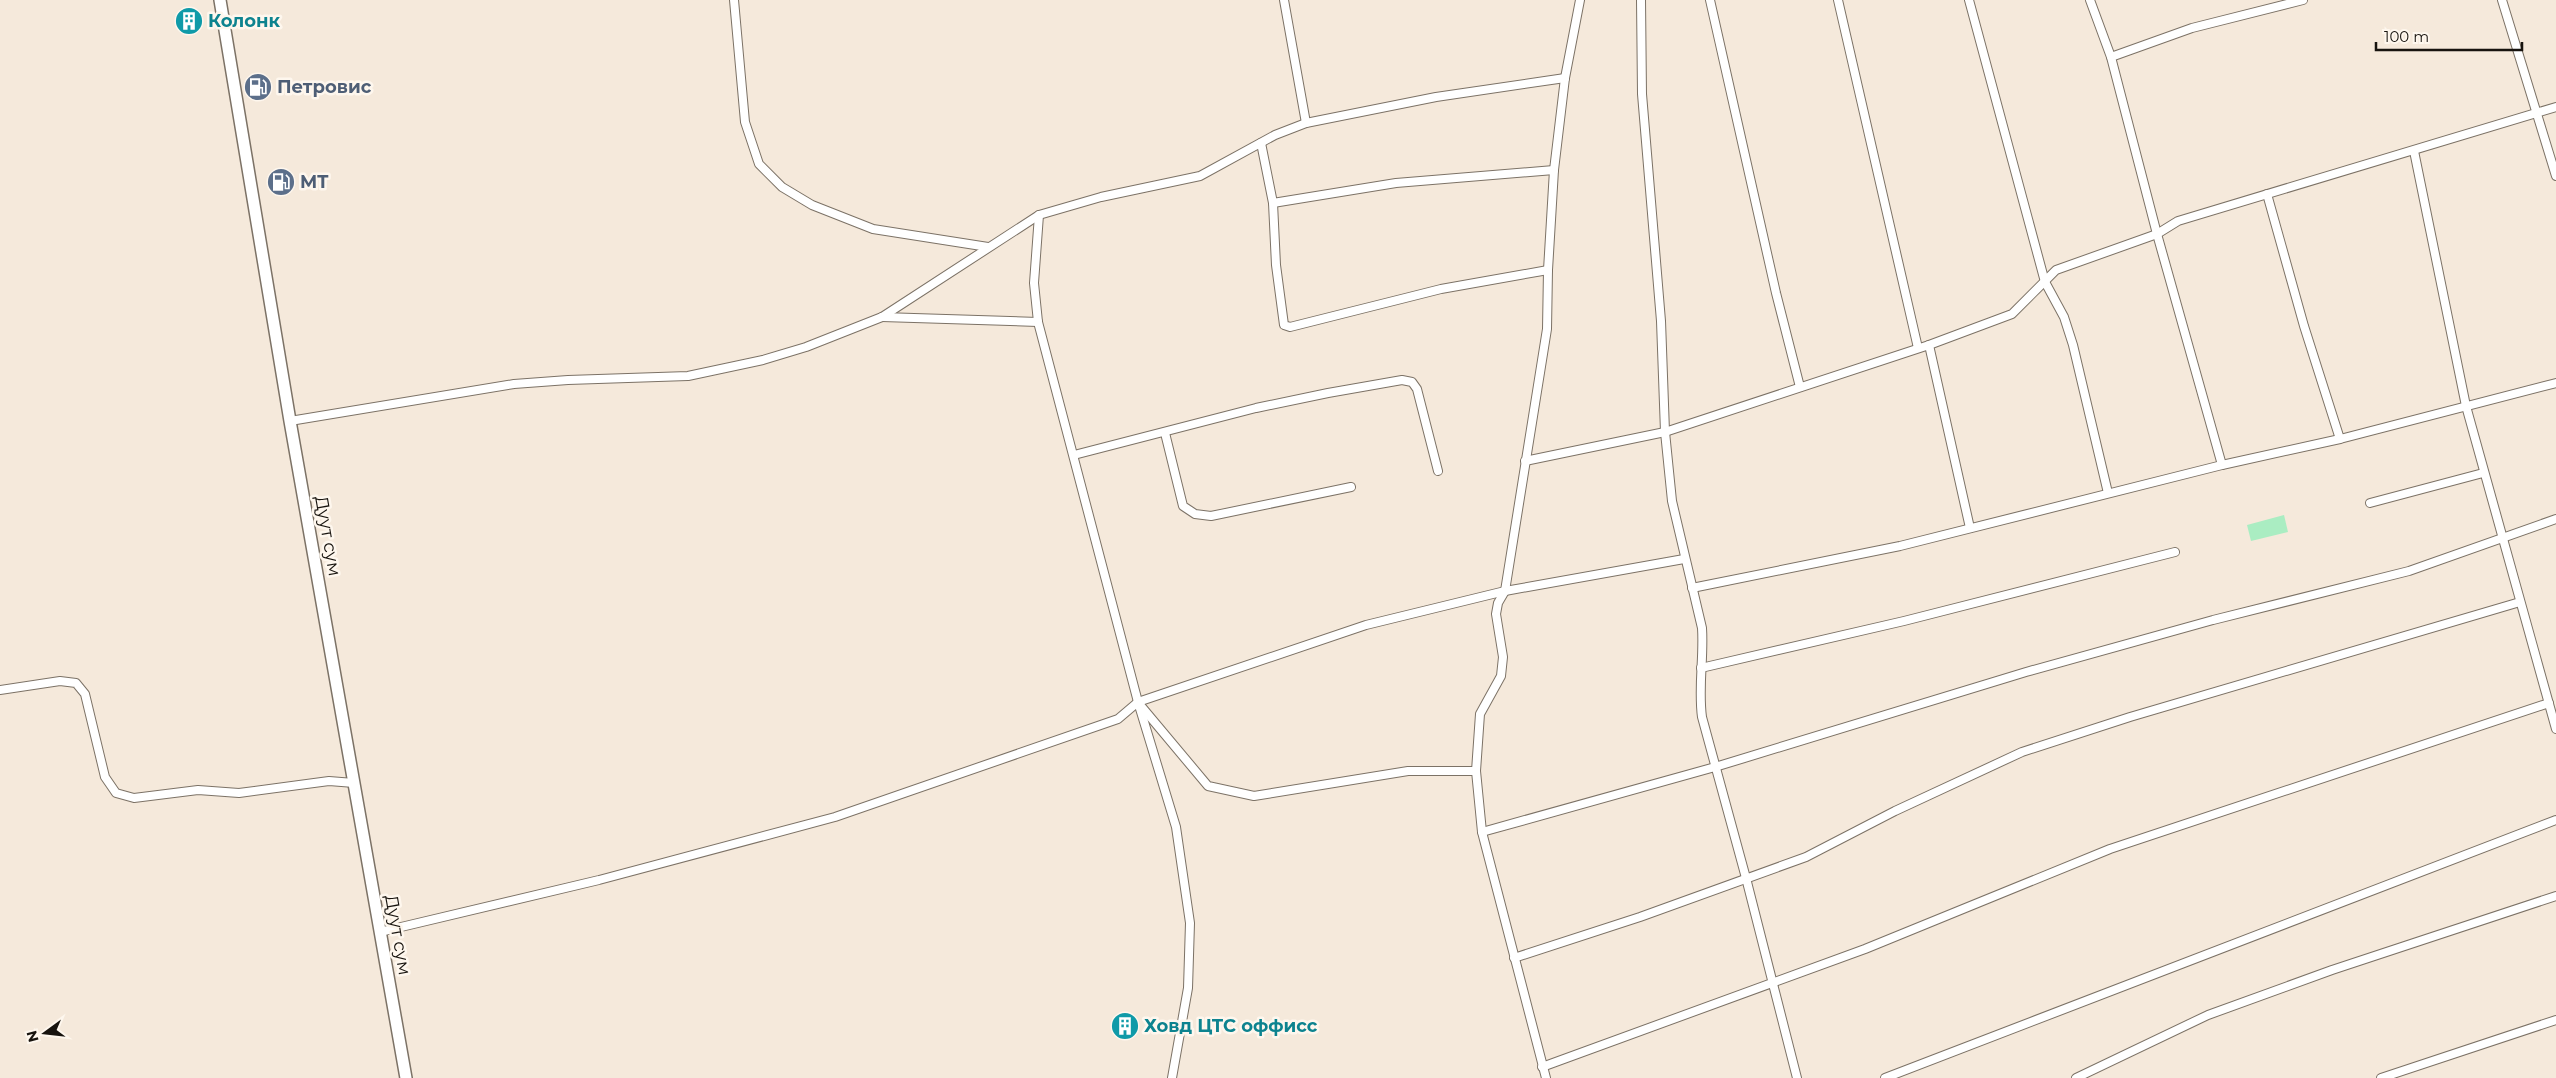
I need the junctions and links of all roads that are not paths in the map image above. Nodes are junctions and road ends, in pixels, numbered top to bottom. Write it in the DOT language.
graph roads {
  1 [pos="220,0"];
  2 [pos="734,0"];
  3 [pos="1286,0"];
  4 [pos="1580,0"];
  5 [pos="1640,0"];
  6 [pos="1710,0"];
  7 [pos="1838,0"];
  8 [pos="1969,0"];
  9 [pos="2090,0"];
  10 [pos="2303,0"];
  11 [pos="2502,0"];
  12 [pos="2111,57"];
  13 [pos="1565,78"];
  14 [pos="2556,107"];
  15 [pos="2538,112"];
  16 [pos="1306,123"];
  17 [pos="1261,143"];
  18 [pos="2414,151"];
  19 [pos="1554,170"];
  20 [pos="2556,176"];
  21 [pos="2267,194"];
  22 [pos="1273,203"];
  23 [pos="1039,215"];
  24 [pos="2157,234"];
  25 [pos="988,246"];
  26 [pos="1548,270"];
  27 [pos="2045,282"];
  28 [pos="882,317"];
  29 [pos="1038,322"];
  30 [pos="1929,345"];
  31 [pos="1918,348"];
  32 [pos="2556,383"];
  33 [pos="1800,387"];
  34 [pos="2466,406"];
  35 [pos="290,421"];
  36 [pos="1666,432"];
  37 [pos="1165,433"];
  38 [pos="2340,439"];
  39 [pos="1074,455"];
  40 [pos="1526,461"];
  41 [pos="2222,465"];
  42 [pos="1438,471"];
  43 [pos="2483,474"];
  44 [pos="1351,487"];
  45 [pos="2108,493"];
  46 [pos="2370,503"];
  47 [pos="2556,519"];
  48 [pos="1970,528"];
  49 [pos="2502,539"];
  50 [pos="2175,552"];
  51 [pos="1684,559"];
  52 [pos="1692,588"];
  53 [pos="1505,591"];
  54 [pos="2520,602"];
  55 [pos="1701,668"];
  56 [pos="0,690"];
  57 [pos="1138,702"];
  58 [pos="2549,703"];
  59 [pos="2556,729"];
  60 [pos="1715,767"];
  61 [pos="1476,771"];
  62 [pos="354,783"];
  63 [pos="2556,820"];
  64 [pos="1482,832"];
  65 [pos="1746,878"];
  66 [pos="2556,896"];
  67 [pos="380,932"];
  68 [pos="1514,958"];
  69 [pos="1774,984"];
  70 [pos="2556,1020"];
  71 [pos="1542,1067"];
  72 [pos="406,1078"];
  73 [pos="1172,1078"];
  74 [pos="1546,1078"];
  75 [pos="1797,1078"];
  76 [pos="1885,1078"];
  77 [pos="2076,1078"];
  78 [pos="2381,1078"];
  1 -- 35 [label="main road, Дуут сум"];
  2 -- 25 [label="street"];
  3 -- 16 [label="street"];
  4 -- 13 [label="street"];
  5 -- 36 [label="street"];
  6 -- 33 [label="street"];
  7 -- 31 [label="street"];
  8 -- 27 [label="street"];
  9 -- 12 [label="street"];
  10 -- 12 [label="street"];
  11 -- 15 [label="street"];
  12 -- 24 [label="street"];
  13 -- 16 [label="street"];
  13 -- 19 [label="street"];
  14 -- 15 [label="street"];
  15 -- 18 [label="street"];
  15 -- 20 [label="street"];
  16 -- 17 [label="street"];
  17 -- 22 [label="street"];
  17 -- 23 [label="street"];
  18 -- 21 [label="street"];
  18 -- 34 [label="street"];
  19 -- 22 [label="street"];
  19 -- 26 [label="street"];
  21 -- 24 [label="street"];
  21 -- 38 [label="street"];
  22 -- 26 [label="street"];
  23 -- 25 [label="street"];
  23 -- 29 [label="street"];
  24 -- 27 [label="street"];
  24 -- 41 [label="street"];
  25 -- 28 [label="street"];
  26 -- 40 [label="street"];
  27 -- 30 [label="street"];
  27 -- 45 [label="street"];
  28 -- 29 [label="street"];
  28 -- 35 [label="street"];
  29 -- 39 [label="street"];
  30 -- 31 [label="street"];
  30 -- 48 [label="street"];
  31 -- 33 [label="street"];
  32 -- 34 [label="street"];
  33 -- 36 [label="street"];
  34 -- 38 [label="street"];
  34 -- 43 [label="street"];
  35 -- 62 [label="main road, Дуут сум"];
  36 -- 40 [label="street"];
  36 -- 51 [label="street"];
  37 -- 39 [label="street"];
  37 -- 42 [label="street"];
  37 -- 44 [label="street"];
  38 -- 41 [label="street"];
  39 -- 57 [label="street"];
  40 -- 53 [label="street"];
  41 -- 45 [label="street"];
  43 -- 46 [label="street"];
  43 -- 49 [label="street"];
  45 -- 48 [label="street"];
  47 -- 49 [label="street"];
  48 -- 52 [label="street"];
  49 -- 54 [label="street"];
  49 -- 60 [label="street"];
  50 -- 55 [label="street"];
  51 -- 52 [label="street"];
  51 -- 53 [label="street"];
  52 -- 55 [label="street"];
  53 -- 57 [label="street"];
  53 -- 61 [label="street"];
  54 -- 58 [label="street"];
  54 -- 65 [label="street"];
  55 -- 60 [label="street"];
  56 -- 62 [label="street"];
  57 -- 61 [label="street"];
  57 -- 67 [label="street"];
  57 -- 73 [label="street"];
  58 -- 59 [label="street"];
  58 -- 69 [label="street"];
  60 -- 64 [label="street"];
  60 -- 65 [label="street"];
  61 -- 64 [label="street"];
  62 -- 67 [label="main road, Дуут сум"];
  63 -- 76 [label="street"];
  64 -- 68 [label="street"];
  65 -- 68 [label="street"];
  65 -- 69 [label="street"];
  66 -- 77 [label="street"];
  67 -- 72 [label="main road, Дуут сум"];
  68 -- 71 [label="street"];
  69 -- 71 [label="street"];
  69 -- 75 [label="street"];
  70 -- 78 [label="street"];
  71 -- 74 [label="street"];
}
